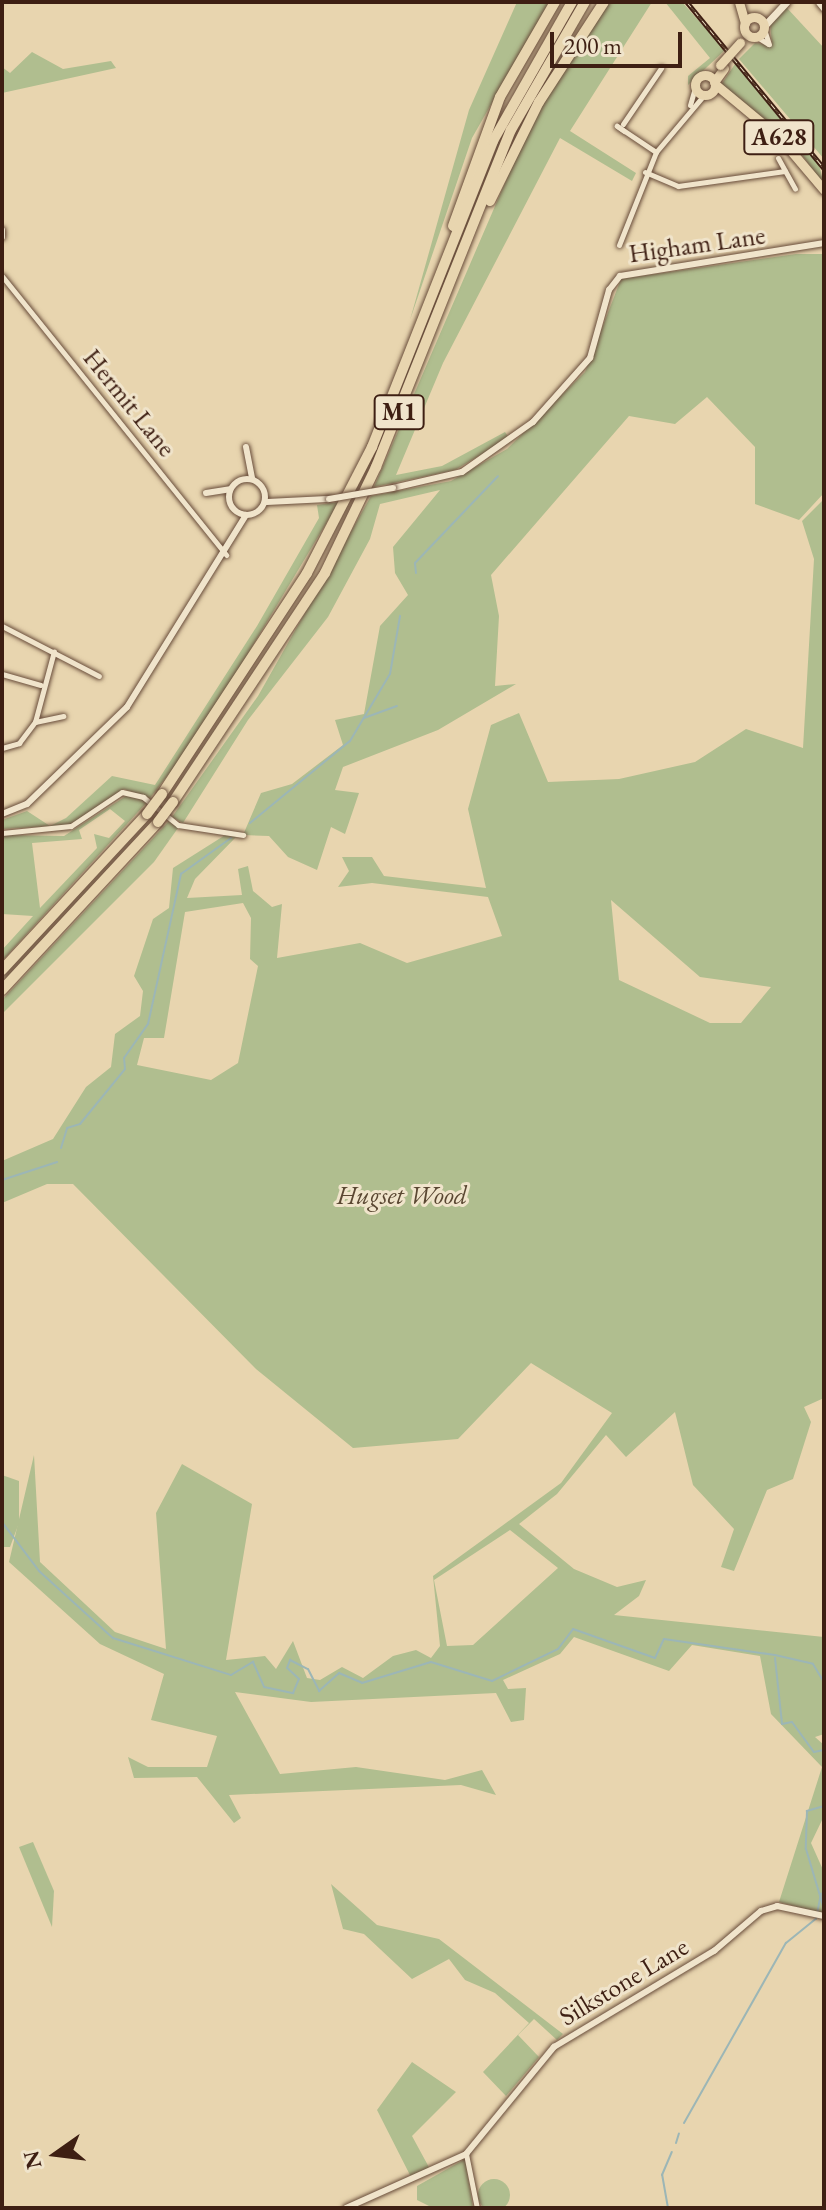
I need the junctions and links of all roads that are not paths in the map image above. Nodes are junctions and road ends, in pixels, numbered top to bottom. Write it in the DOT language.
graph roads {
  1 [pos="555,2"];
  2 [pos="572,2"];
  3 [pos="585,2"];
  4 [pos="604,2"];
  5 [pos="739,2"];
  6 [pos="746,2"];
  7 [pos="786,2"];
  8 [pos="819,2"];
  9 [pos="824,8"];
  10 [pos="755,27"];
  11 [pos="661,68"];
  12 [pos="696,84"];
  13 [pos="710,86"];
  14 [pos="689,106"];
  15 [pos="610,122"];
  16 [pos="621,128"];
  17 [pos="612,140"];
  18 [pos="656,152"];
  19 [pos="778,158"];
  20 [pos="785,171"];
  21 [pos="645,172"];
  22 [pos="795,189"];
  23 [pos="824,190"];
  24 [pos="824,243"];
  25 [pos="619,245"];
  26 [pos="2,276"];
  27 [pos="433,297"];
  28 [pos="445,299"];
  29 [pos="255,480"];
  30 [pos="238,481"];
  31 [pos="263,487"];
  32 [pos="230,489"];
  33 [pos="229,501"];
  34 [pos="265,502"];
  35 [pos="294,502"];
  36 [pos="236,512"];
  37 [pos="246,515"];
  38 [pos="236,539"];
  39 [pos="226,555"];
  40 [pos="2,626"];
  41 [pos="54,651"];
  42 [pos="2,674"];
  43 [pos="99,676"];
  44 [pos="40,685"];
  45 [pos="63,716"];
  46 [pos="35,722"];
  47 [pos="2,748"];
  48 [pos="2,814"];
  49 [pos="2,833"];
  50 [pos="243,835"];
  51 [pos="2,970"];
  52 [pos="2,990"];
  53 [pos="824,1916"];
  54 [pos="466,2154"];
  55 [pos="346,2208"];
  56 [pos="477,2208"];
  1 -- 27 [label="highway, M1"];
  2 -- 27 [label="highway, M1"];
  3 -- 28 [label="highway, M1"];
  4 -- 28 [label="highway, M1"];
  5 -- 10 [label="highway"];
  6 -- 10 [label="highway"];
  7 -- 10 [label="main road"];
  8 -- 9 [label="main road"];
  10 -- 13 [label="highway, bridge"];
  11 -- 16 [label="street"];
  12 -- 13 [label="highway"];
  12 -- 14 [label="street"];
  13 -- 14 [label="street"];
  13 -- 23 [label="highway, A628"];
  14 -- 18 [label="street"];
  15 -- 16 [label="street"];
  16 -- 17 [label="street"];
  16 -- 18 [label="street"];
  18 -- 21 [label="street"];
  19 -- 20 [label="street"];
  20 -- 21 [label="street"];
  20 -- 22 [label="street"];
  21 -- 25 [label="street"];
  24 -- 35 [label="street, Higham Lane, bridge"];
  26 -- 39 [label="street, Hermit Lane"];
  27 -- 51 [label="highway, M1, bridge"];
  28 -- 52 [label="highway, M1, bridge"];
  29 -- 30 [label="street"];
  29 -- 30 [label="street"];
  29 -- 31 [label="street"];
  30 -- 32 [label="street"];
  31 -- 34 [label="street"];
  31 -- 35 [label="street"];
  32 -- 33 [label="street"];
  32 -- 33 [label="street"];
  33 -- 36 [label="street"];
  34 -- 35 [label="street"];
  34 -- 37 [label="street"];
  36 -- 37 [label="street"];
  36 -- 38 [label="street"];
  37 -- 38 [label="street"];
  38 -- 39 [label="street"];
  39 -- 48 [label="street"];
  40 -- 41 [label="street"];
  41 -- 43 [label="street"];
  41 -- 44 [label="street"];
  42 -- 44 [label="street"];
  44 -- 46 [label="street"];
  45 -- 46 [label="street"];
  46 -- 47 [label="street"];
  49 -- 50 [label="street"];
  53 -- 54 [label="street, Silkstone Lane"];
  54 -- 55 [label="street, Silkstone Lane"];
  54 -- 56 [label="street"];
}
